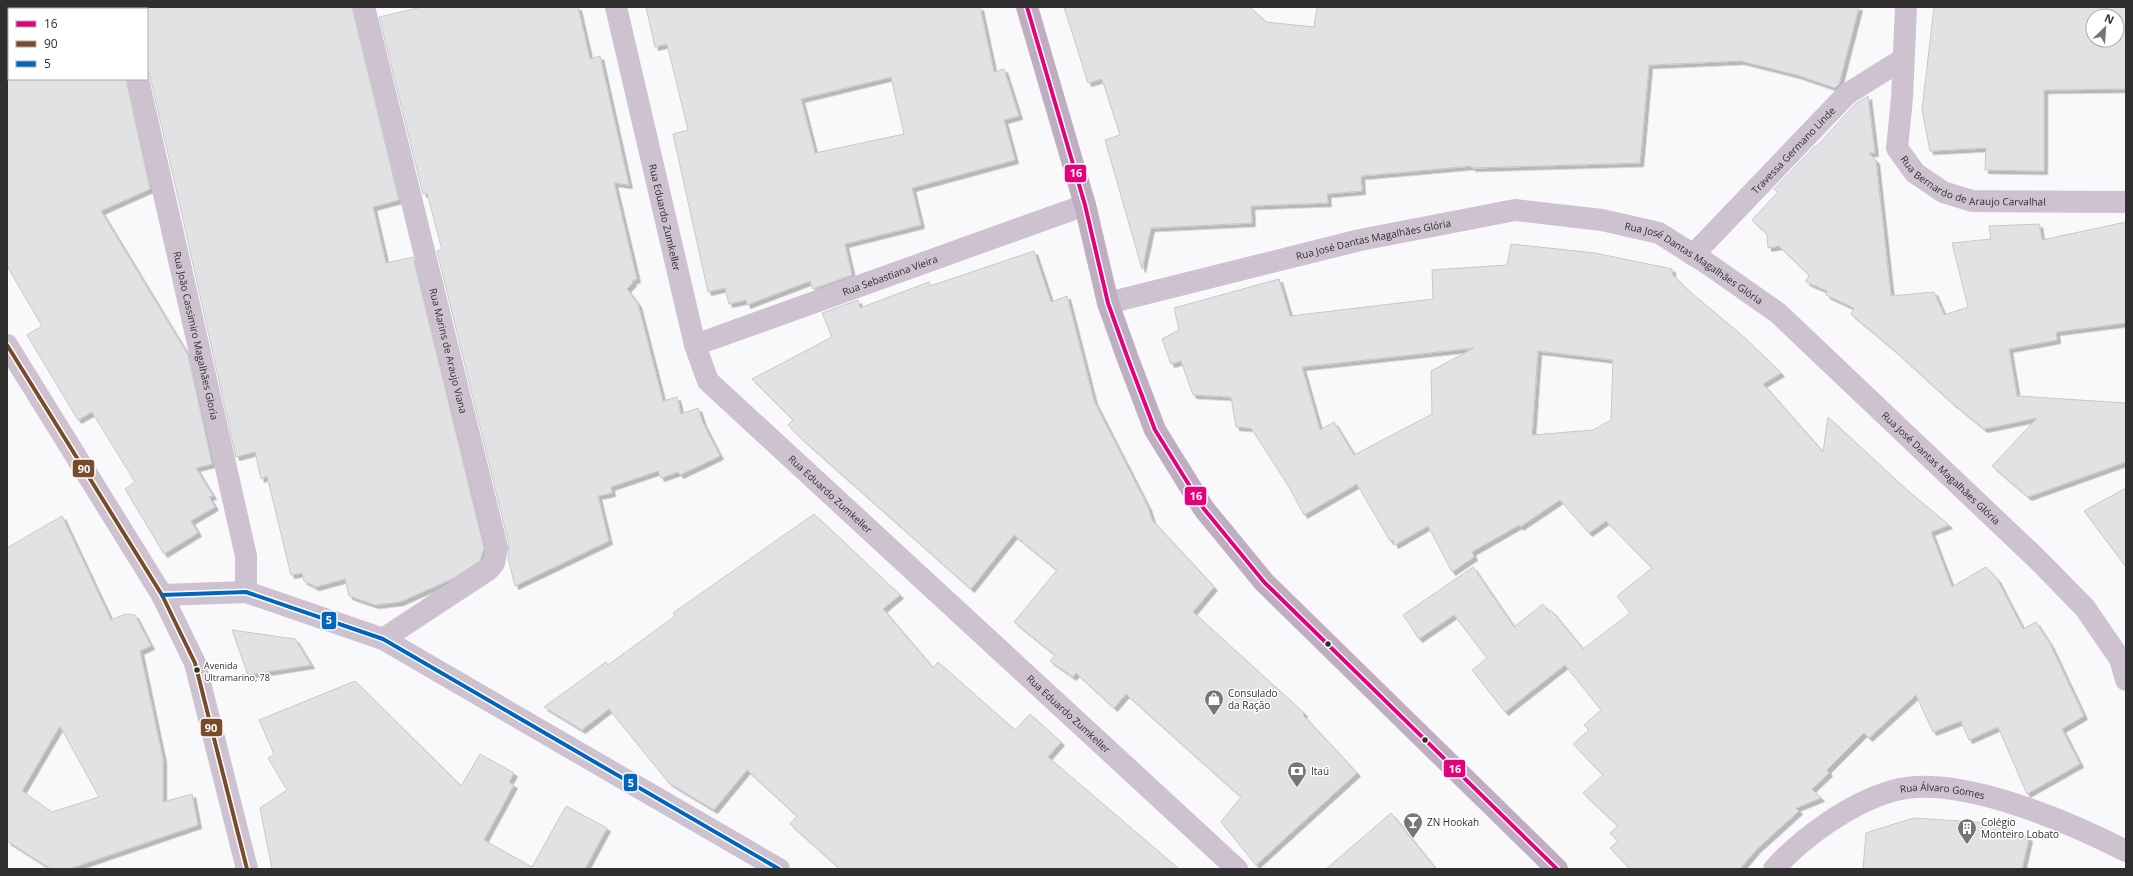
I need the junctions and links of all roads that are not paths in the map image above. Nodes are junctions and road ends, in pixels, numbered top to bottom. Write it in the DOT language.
graph roads {
  1 [pos="364,7"];
  2 [pos="616,7"];
  3 [pos="1027,7"];
  4 [pos="1906,7"];
  5 [pos="1903,59"];
  6 [pos="138,80"];
  7 [pos="2126,202"];
  8 [pos="1085,205"];
  9 [pos="1693,254"];
  10 [pos="1108,303"];
  11 [pos="7,345"];
  12 [pos="694,345"];
  13 [pos="246,592"];
  14 [pos="162,595"];
  15 [pos="383,638"];
  16 [pos="2126,680"];
  17 [pos="2126,851"];
  18 [pos="247,869"];
  19 [pos="779,869"];
  20 [pos="1236,869"];
  21 [pos="1557,869"];
  22 [pos="1774,869"];
  1 -- 15 [label="street, Rua Marins de Araujo Viana"];
  2 -- 12 [label="street, Rua Eduardo Zumkeller"];
  3 -- 8 [label="main road"];
  4 -- 5 [label="street, Rua Bernardo de Araujo Carvalhal"];
  5 -- 7 [label="street, Rua Bernardo de Araujo Carvalhal"];
  5 -- 9 [label="street, Travessa Germano Linde"];
  6 -- 13 [label="street, Rua João Cassimiro Magalhães Gloria"];
  8 -- 10 [label="main road"];
  8 -- 12 [label="street, Rua Sebastiana Vieira"];
  9 -- 10 [label="street, Rua José Dantas Magalhães Glória"];
  9 -- 16 [label="street, Rua José Dantas Magalhães Glória"];
  10 -- 21 [label="main road"];
  11 -- 14 [label="street"];
  12 -- 20 [label="street, Rua Eduardo Zumkeller"];
  13 -- 14 [label="street"];
  13 -- 15 [label="street"];
  14 -- 18 [label="street"];
  15 -- 19 [label="street"];
  17 -- 22 [label="street, Rua Álvaro Gomes"];
}
